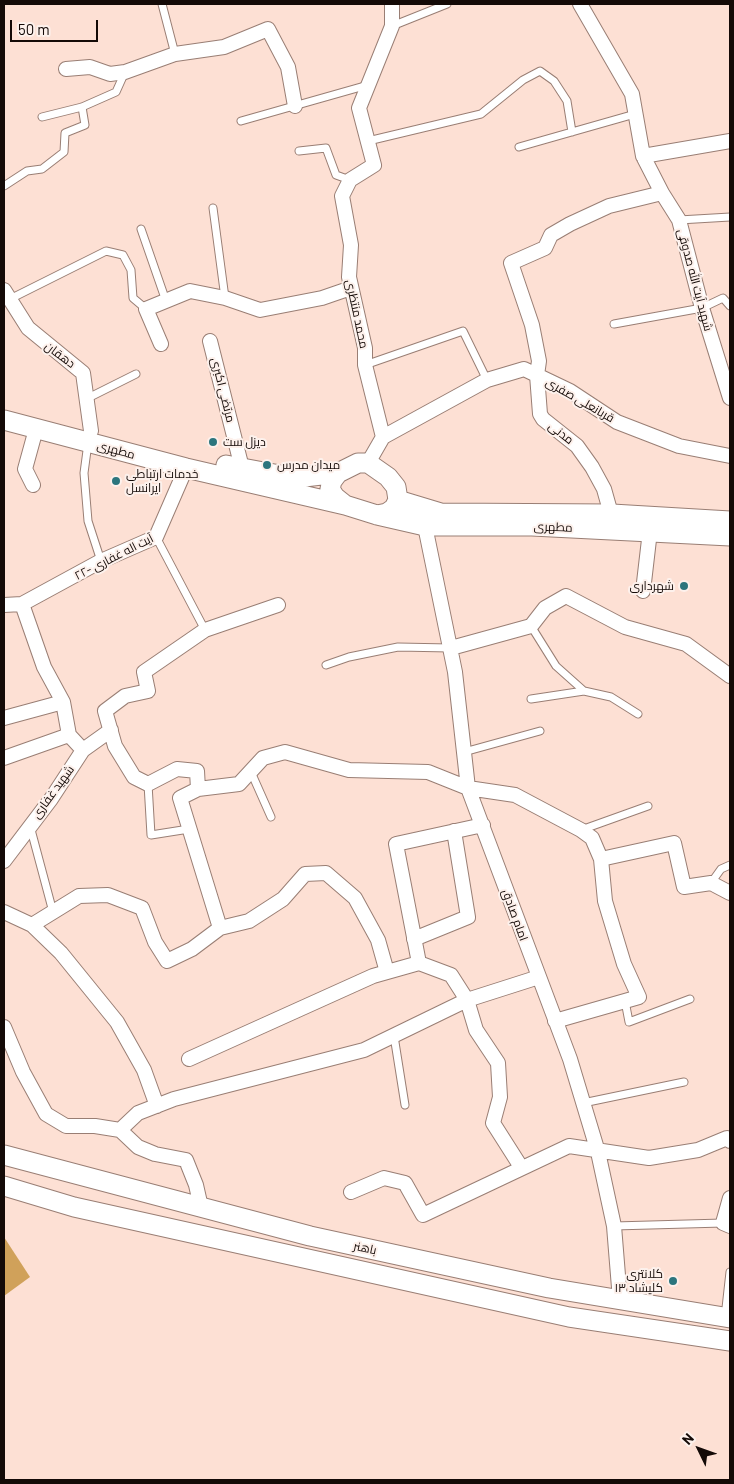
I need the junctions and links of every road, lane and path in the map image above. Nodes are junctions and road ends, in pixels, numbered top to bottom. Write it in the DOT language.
graph roads {
  1 [pos="162,4"];
  2 [pos="392,4"];
  3 [pos="447,4"];
  4 [pos="580,4"];
  5 [pos="392,26"];
  6 [pos="175,54"];
  7 [pos="66,69"];
  8 [pos="126,72"];
  9 [pos="368,84"];
  10 [pos="295,106"];
  11 [pos="82,107"];
  12 [pos="635,114"];
  13 [pos="42,117"];
  14 [pos="241,121"];
  15 [pos="572,132"];
  16 [pos="368,141"];
  17 [pos="730,141"];
  18 [pos="519,147"];
  19 [pos="299,151"];
  20 [pos="643,156"];
  21 [pos="350,180"];
  22 [pos="4,186"];
  23 [pos="662,193"];
  24 [pos="213,208"];
  25 [pos="730,217"];
  26 [pos="679,220"];
  27 [pos="141,229"];
  28 [pos="351,288"];
  29 [pos="7,295"];
  30 [pos="225,298"];
  31 [pos="166,301"];
  32 [pos="730,306"];
  33 [pos="702,308"];
  34 [pos="146,309"];
  35 [pos="614,324"];
  36 [pos="210,341"];
  37 [pos="161,344"];
  38 [pos="365,365"];
  39 [pos="136,374"];
  40 [pos="537,375"];
  41 [pos="487,380"];
  42 [pos="730,398"];
  43 [pos="86,400"];
  44 [pos="4,407"];
  45 [pos="4,420"];
  46 [pos="36,429"];
  47 [pos="90,436"];
  48 [pos="383,437"];
  49 [pos="730,456"];
  50 [pos="368,463"];
  51 [pos="186,468"];
  52 [pos="242,468"];
  53 [pos="338,474"];
  54 [pos="33,485"];
  55 [pos="398,500"];
  56 [pos="345,505"];
  57 [pos="377,515"];
  58 [pos="426,518"];
  59 [pos="613,521"];
  60 [pos="730,521"];
  61 [pos="650,531"];
  62 [pos="730,536"];
  63 [pos="156,537"];
  64 [pos="101,560"];
  65 [pos="643,591"];
  66 [pos="22,604"];
  67 [pos="4,605"];
  68 [pos="278,605"];
  69 [pos="531,626"];
  70 [pos="205,630"];
  71 [pos="451,648"];
  72 [pos="326,665"];
  73 [pos="730,676"];
  74 [pos="584,691"];
  75 [pos="531,699"];
  76 [pos="63,702"];
  77 [pos="638,714"];
  78 [pos="4,718"];
  79 [pos="111,730"];
  80 [pos="540,731"];
  81 [pos="69,735"];
  82 [pos="83,750"];
  83 [pos="464,752"];
  84 [pos="4,758"];
  85 [pos="251,772"];
  86 [pos="148,784"];
  87 [pos="468,788"];
  88 [pos="198,789"];
  89 [pos="648,806"];
  90 [pos="271,817"];
  91 [pos="30,824"];
  92 [pos="483,825"];
  93 [pos="189,829"];
  94 [pos="581,830"];
  95 [pos="454,831"];
  96 [pos="601,859"];
  97 [pos="4,861"];
  98 [pos="730,865"];
  99 [pos="711,883"];
  100 [pos="730,893"];
  101 [pos="4,912"];
  102 [pos="53,912"];
  103 [pos="32,925"];
  104 [pos="220,928"];
  105 [pos="414,939"];
  106 [pos="419,963"];
  107 [pos="387,972"];
  108 [pos="539,976"];
  109 [pos="690,999"];
  110 [pos="467,1000"];
  111 [pos="625,1001"];
  112 [pos="555,1021"];
  113 [pos="4,1026"];
  114 [pos="394,1036"];
  115 [pos="189,1059"];
  116 [pos="684,1082"];
  117 [pos="583,1103"];
  118 [pos="405,1105"];
  119 [pos="157,1106"];
  120 [pos="120,1130"];
  121 [pos="730,1141"];
  122 [pos="598,1152"];
  123 [pos="4,1155"];
  124 [pos="521,1168"];
  125 [pos="4,1186"];
  126 [pos="350,1192"];
  127 [pos="730,1198"];
  128 [pos="201,1207"];
  129 [pos="727,1224"];
  130 [pos="614,1226"];
  131 [pos="730,1272"];
  132 [pos="485,1274"];
  133 [pos="481,1297"];
  134 [pos="620,1300"];
  135 [pos="728,1317"];
  136 [pos="730,1341"];
  1 -- 6 [label="lane"];
  2 -- 5 [label="street"];
  3 -- 5 [label="lane"];
  4 -- 12 [label="street, شهید آیت الله صدوقی"];
  5 -- 9 [label="street"];
  6 -- 8 [label="street"];
  6 -- 10 [label="street"];
  7 -- 8 [label="street"];
  8 -- 11 [label="lane"];
  9 -- 10 [label="lane"];
  9 -- 16 [label="street"];
  10 -- 14 [label="lane"];
  11 -- 13 [label="lane"];
  11 -- 22 [label="lane"];
  12 -- 15 [label="lane"];
  12 -- 20 [label="street, شهید آیت الله صدوقی"];
  15 -- 16 [label="lane"];
  15 -- 18 [label="lane"];
  16 -- 21 [label="street"];
  17 -- 20 [label="street"];
  19 -- 21 [label="lane"];
  20 -- 23 [label="street, شهید آیت الله صدوقی"];
  21 -- 28 [label="street, محمد منتظری"];
  23 -- 26 [label="street, شهید آیت الله صدوقی"];
  23 -- 40 [label="street, مدنی"];
  24 -- 30 [label="lane"];
  25 -- 26 [label="lane"];
  26 -- 33 [label="street, شهید آیت الله صدوقی"];
  27 -- 31 [label="lane"];
  28 -- 30 [label="street"];
  28 -- 38 [label="street, محمد منتظری"];
  29 -- 34 [label="lane"];
  29 -- 43 [label="street, دهقان"];
  30 -- 31 [label="street"];
  31 -- 34 [label="street"];
  32 -- 33 [label="lane"];
  33 -- 35 [label="lane"];
  33 -- 42 [label="street, شهید آیت الله صدوقی"];
  34 -- 37 [label="street"];
  36 -- 52 [label="street, مرتضی اکبری"];
  38 -- 41 [label="lane"];
  38 -- 48 [label="street, محمد منتظری"];
  39 -- 43 [label="lane"];
  40 -- 41 [label="street, قربانعلی صفری"];
  40 -- 49 [label="street, قربانعلی صفری"];
  40 -- 59 [label="street, مدنی"];
  41 -- 48 [label="street, قربانعلی صفری"];
  43 -- 47 [label="street, دهقان"];
  44 -- 47 [label="main road, مطهری"];
  45 -- 46 [label="main road, مطهری"];
  46 -- 47 [label="main road, مطهری"];
  46 -- 54 [label="street"];
  47 -- 51 [label="main road, مطهری"];
  47 -- 52 [label="main road, مطهری"];
  47 -- 64 [label="lane"];
  48 -- 50 [label="street"];
  50 -- 53 [label="main road"];
  50 -- 55 [label="main road"];
  51 -- 56 [label="main road, مطهری"];
  51 -- 63 [label="street, ۲۲- آیت اله غفاری"];
  52 -- 53 [label="main road, مطهری"];
  53 -- 56 [label="main road"];
  55 -- 57 [label="main road"];
  55 -- 58 [label="main road, مطهری"];
  56 -- 57 [label="main road"];
  57 -- 58 [label="main road, مطهری"];
  58 -- 59 [label="main road, مطهری"];
  58 -- 71 [label="street, امام صادق"];
  59 -- 60 [label="main road, مطهری"];
  59 -- 61 [label="main road, مطهری"];
  61 -- 62 [label="main road, مطهری"];
  61 -- 65 [label="street"];
  63 -- 64 [label="street, ۲۲- آیت اله غفاری"];
  63 -- 70 [label="lane"];
  64 -- 66 [label="street, ۲۲- آیت اله غفاری"];
  66 -- 67 [label="street, ۲۲- آیت اله غفاری"];
  66 -- 76 [label="street"];
  68 -- 70 [label="street"];
  69 -- 71 [label="street"];
  69 -- 73 [label="street"];
  69 -- 74 [label="lane"];
  70 -- 79 [label="street"];
  71 -- 72 [label="lane"];
  71 -- 83 [label="street, امام صادق"];
  74 -- 75 [label="lane"];
  74 -- 77 [label="lane"];
  76 -- 78 [label="street"];
  76 -- 81 [label="street"];
  79 -- 82 [label="street, شهید غفاری"];
  79 -- 86 [label="street"];
  80 -- 83 [label="lane"];
  81 -- 82 [label="street"];
  81 -- 84 [label="street"];
  82 -- 91 [label="street, شهید غفاری"];
  83 -- 87 [label="street, امام صادق"];
  85 -- 87 [label="street"];
  85 -- 88 [label="street"];
  85 -- 90 [label="lane"];
  86 -- 88 [label="street"];
  86 -- 93 [label="lane"];
  87 -- 92 [label="street, امام صادق"];
  87 -- 94 [label="street"];
  88 -- 93 [label="street"];
  89 -- 94 [label="lane"];
  91 -- 97 [label="street, شهید غفاری"];
  91 -- 102 [label="lane"];
  92 -- 95 [label="street"];
  92 -- 108 [label="street, امام صادق"];
  93 -- 104 [label="street"];
  94 -- 96 [label="street"];
  95 -- 105 [label="street"];
  95 -- 105 [label="street"];
  96 -- 99 [label="street"];
  96 -- 111 [label="street"];
  98 -- 99 [label="lane"];
  99 -- 100 [label="street"];
  101 -- 103 [label="street"];
  102 -- 103 [label="street"];
  102 -- 104 [label="street"];
  103 -- 119 [label="street"];
  104 -- 107 [label="street"];
  105 -- 106 [label="street"];
  106 -- 107 [label="street"];
  106 -- 110 [label="street"];
  107 -- 115 [label="street"];
  108 -- 110 [label="street"];
  108 -- 112 [label="street, امام صادق"];
  109 -- 111 [label="lane"];
  110 -- 114 [label="street"];
  110 -- 124 [label="street"];
  111 -- 112 [label="street"];
  112 -- 117 [label="street, امام صادق"];
  113 -- 120 [label="street"];
  114 -- 118 [label="lane"];
  114 -- 119 [label="street"];
  116 -- 117 [label="lane"];
  117 -- 122 [label="street, امام صادق"];
  119 -- 120 [label="street"];
  120 -- 128 [label="street"];
  121 -- 122 [label="street"];
  122 -- 124 [label="street"];
  122 -- 130 [label="street, امام صادق"];
  123 -- 128 [label="main road, باهنر"];
  124 -- 126 [label="street"];
  125 -- 133 [label="main road, باهنر"];
  127 -- 129 [label="street"];
  128 -- 132 [label="main road, باهنر"];
  129 -- 130 [label="lane"];
  130 -- 134 [label="street, امام صادق"];
  131 -- 135 [label="lane"];
  132 -- 133 [label="main road"];
  132 -- 134 [label="main road, باهنر"];
  133 -- 136 [label="main road, باهنر"];
  134 -- 135 [label="main road, باهنر"];
}
